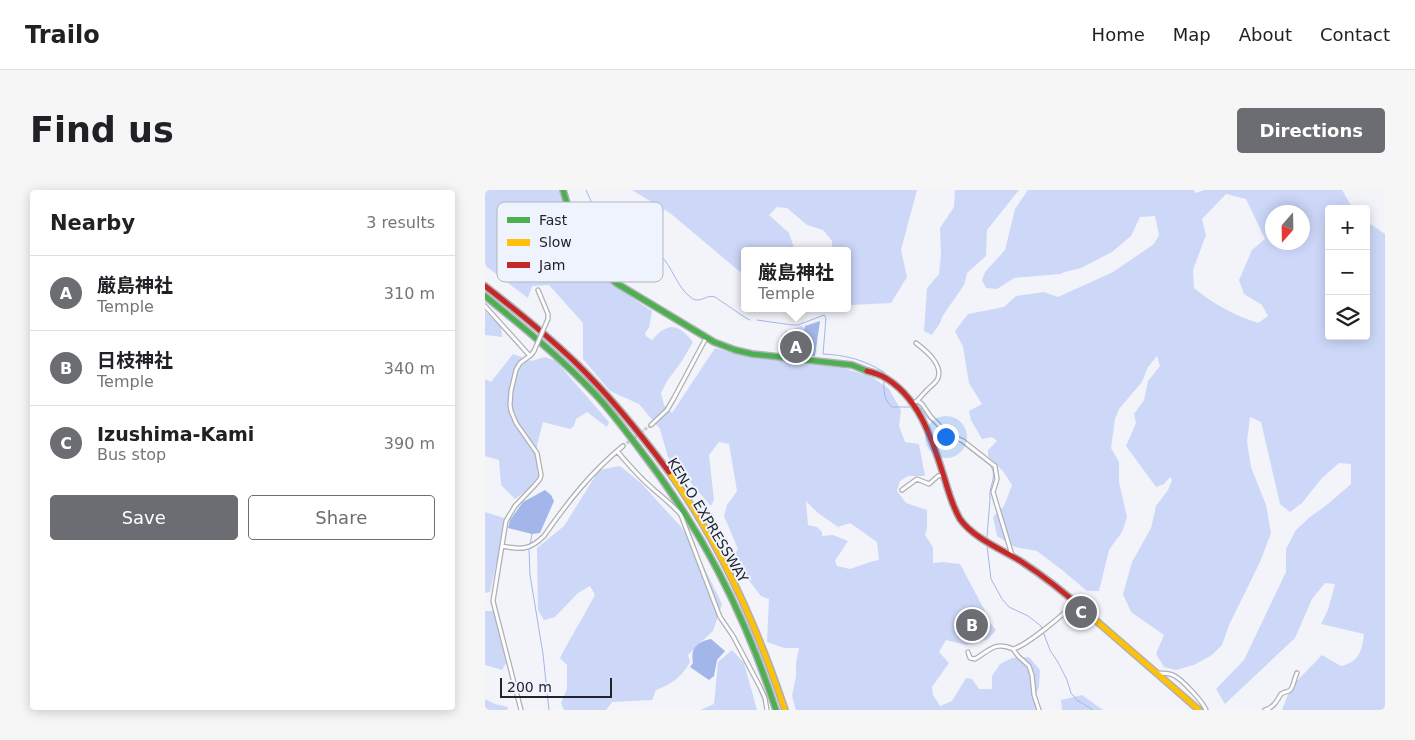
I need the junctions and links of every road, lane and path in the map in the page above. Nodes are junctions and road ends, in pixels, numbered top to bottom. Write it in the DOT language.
graph roads {
  1 [pos="615,282"];
  2 [pos="485,286"];
  3 [pos="538,290"];
  4 [pos="485,296"];
  5 [pos="485,306"];
  6 [pos="706,338"];
  7 [pos="916,343"];
  8 [pos="529,356"];
  9 [pos="915,405"];
  10 [pos="651,425"];
  11 [pos="623,446"];
  12 [pos="617,451"];
  13 [pos="943,475"];
  14 [pos="902,490"];
  15 [pos="502,546"];
  16 [pos="1012,556"];
  17 [pos="1075,602"];
  18 [pos="1013,649"];
  19 [pos="968,652"];
  20 [pos="1156,673"];
  21 [pos="1297,673"];
  22 [pos="521,710"];
  23 [pos="767,710"];
  24 [pos="776,710"];
  25 [pos="786,710"];
  26 [pos="1039,710"];
  27 [pos="1199,710"];
  28 [pos="1206,710"];
  29 [pos="1265,710"];
  1 -- 6 [label="main road"];
  2 -- 25 [label="main road, KEN-O EXPRESSWAY"];
  3 -- 8 [label="street, bridge"];
  4 -- 24 [label="main road, KEN-O EXPRESSWAY"];
  5 -- 8 [label="street"];
  6 -- 9 [label="main road"];
  6 -- 10 [label="street"];
  7 -- 9 [label="street"];
  8 -- 15 [label="street"];
  9 -- 13 [label="main road"];
  9 -- 16 [label="street"];
  11 -- 12 [label="street"];
  12 -- 15 [label="street"];
  12 -- 23 [label="street"];
  13 -- 14 [label="street"];
  13 -- 16 [label="main road"];
  15 -- 22 [label="street"];
  16 -- 17 [label="main road"];
  17 -- 18 [label="street"];
  17 -- 20 [label="main road"];
  18 -- 19 [label="street"];
  18 -- 26 [label="street"];
  20 -- 27 [label="main road"];
  20 -- 28 [label="street"];
  21 -- 29 [label="street"];
}
